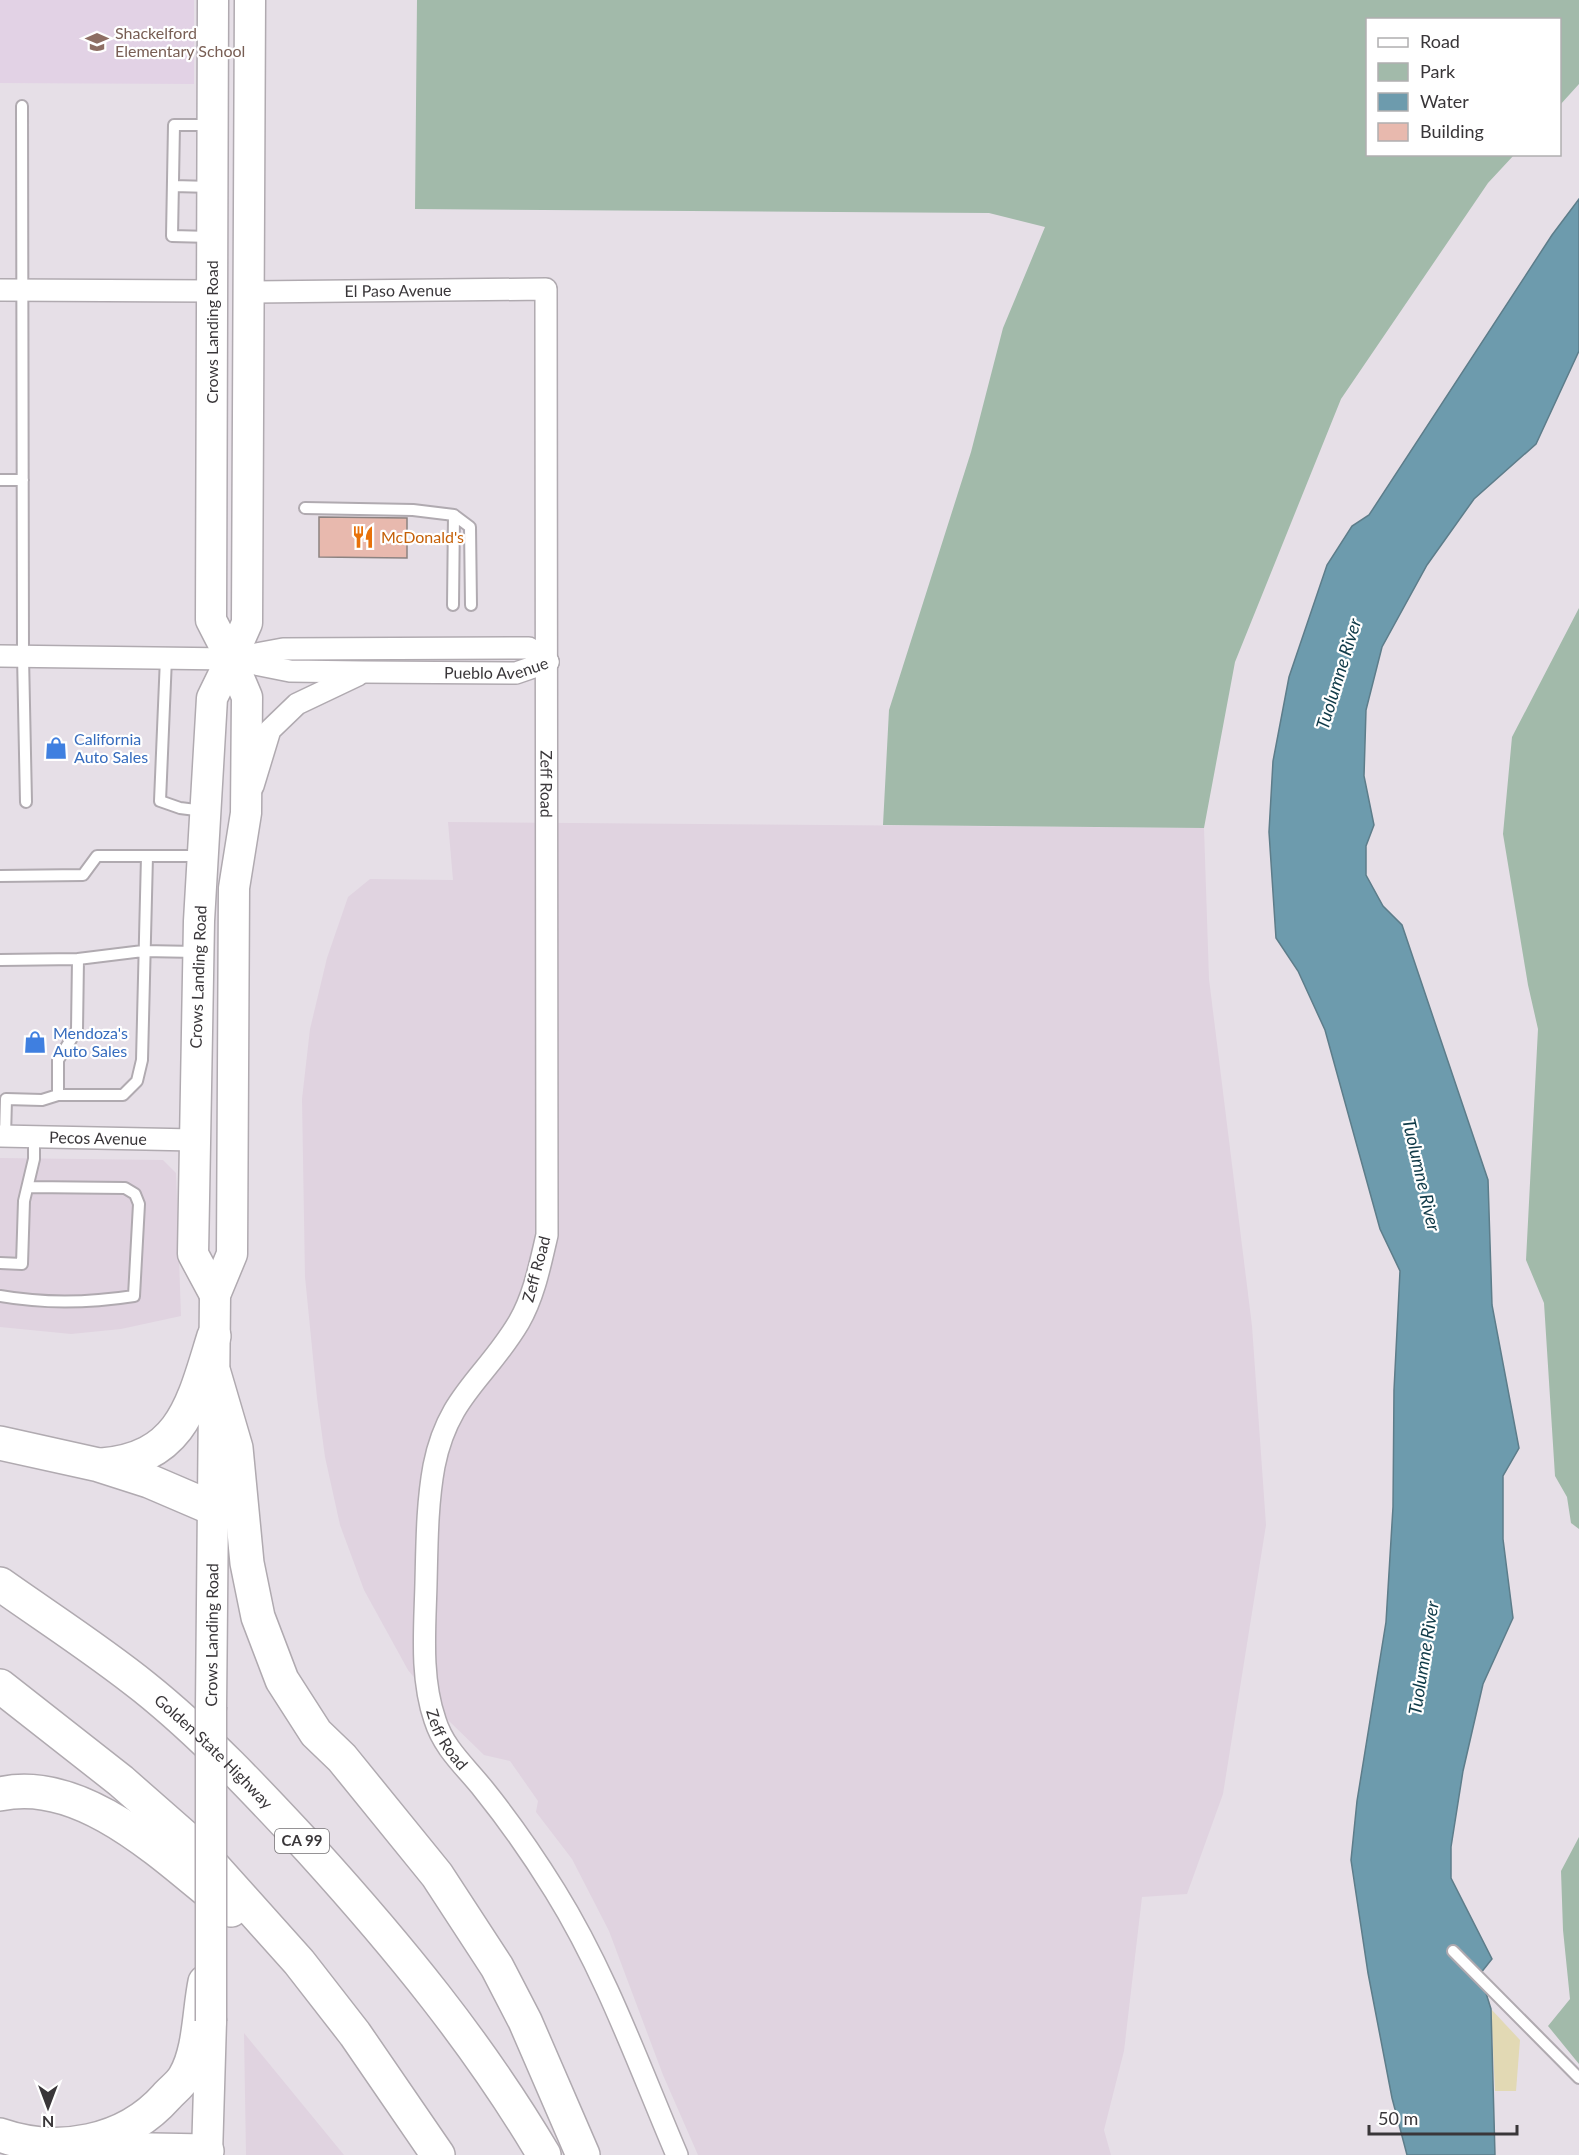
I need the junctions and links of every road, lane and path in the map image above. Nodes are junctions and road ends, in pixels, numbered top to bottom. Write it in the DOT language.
graph roads {
  1 [pos="213,0"];
  2 [pos="250,0"];
  3 [pos="22,106"];
  4 [pos="213,115"];
  5 [pos="173,186"];
  6 [pos="212,186"];
  7 [pos="212,237"];
  8 [pos="546,289"];
  9 [pos="0,290"];
  10 [pos="23,290"];
  11 [pos="211,291"];
  12 [pos="251,292"];
  13 [pos="0,480"];
  14 [pos="23,480"];
  15 [pos="305,508"];
  16 [pos="454,515"];
  17 [pos="453,605"];
  18 [pos="471,605"];
  19 [pos="0,656"];
  20 [pos="23,656"];
  21 [pos="166,657"];
  22 [pos="231,659"];
  23 [pos="548,662"];
  24 [pos="363,672"];
  25 [pos="26,802"];
  26 [pos="205,811"];
  27 [pos="246,813"];
  28 [pos="147,856"];
  29 [pos="203,856"];
  30 [pos="0,876"];
  31 [pos="143,951"];
  32 [pos="199,952"];
  33 [pos="78,959"];
  34 [pos="0,960"];
  35 [pos="58,1095"];
  36 [pos="2,1137"];
  37 [pos="34,1138"];
  38 [pos="194,1140"];
  39 [pos="28,1187"];
  40 [pos="0,1263"];
  41 [pos="215,1295"];
  42 [pos="0,1296"];
  43 [pos="214,1336"];
  44 [pos="214,1373"];
  45 [pos="0,1443"];
  46 [pos="99,1465"];
  47 [pos="212,1508"];
  48 [pos="0,1584"];
  49 [pos="0,1686"];
  50 [pos="0,1794"];
  51 [pos="211,1948"];
  52 [pos="1453,1951"];
  53 [pos="299,1962"];
  54 [pos="205,2020"];
  55 [pos="1579,2078"];
  56 [pos="0,2135"];
  57 [pos="70,2149"];
  58 [pos="207,2153"];
  59 [pos="438,2155"];
  60 [pos="544,2155"];
  61 [pos="583,2155"];
  62 [pos="676,2155"];
  1 -- 4 [label="main road, Crows Landing Road"];
  2 -- 12 [label="main road, Crows Landing Road"];
  3 -- 10 [label="lane"];
  4 -- 5 [label="lane"];
  4 -- 6 [label="main road, Crows Landing Road"];
  4 -- 12 [label="main road"];
  5 -- 6 [label="lane"];
  5 -- 7 [label="lane"];
  6 -- 7 [label="main road, Crows Landing Road"];
  7 -- 11 [label="main road, Crows Landing Road"];
  8 -- 12 [label="street, El Paso Avenue"];
  8 -- 23 [label="street, Zeff Road"];
  9 -- 10 [label="street"];
  10 -- 11 [label="street"];
  10 -- 14 [label="lane"];
  11 -- 22 [label="main road, Crows Landing Road"];
  12 -- 22 [label="main road, Crows Landing Road"];
  13 -- 14 [label="lane"];
  14 -- 20 [label="lane"];
  15 -- 16 [label="lane"];
  16 -- 17 [label="lane"];
  16 -- 18 [label="lane"];
  19 -- 20 [label="street, Pueblo Avenue"];
  20 -- 21 [label="street, Pueblo Avenue"];
  20 -- 25 [label="lane"];
  21 -- 22 [label="street, Pueblo Avenue"];
  21 -- 26 [label="lane"];
  22 -- 23 [label="street, Pueblo Avenue"];
  22 -- 24 [label="street, Pueblo Avenue"];
  22 -- 26 [label="main road, Crows Landing Road"];
  22 -- 27 [label="main road, Crows Landing Road"];
  23 -- 24 [label="street, Pueblo Avenue"];
  23 -- 62 [label="street, Zeff Road"];
  24 -- 27 [label="street"];
  26 -- 29 [label="main road, Crows Landing Road"];
  27 -- 41 [label="main road, Crows Landing Road"];
  28 -- 29 [label="lane"];
  28 -- 30 [label="lane"];
  28 -- 31 [label="lane"];
  29 -- 32 [label="main road, Crows Landing Road"];
  31 -- 32 [label="lane"];
  31 -- 33 [label="lane"];
  31 -- 35 [label="lane"];
  32 -- 38 [label="main road, Crows Landing Road"];
  33 -- 34 [label="lane"];
  33 -- 35 [label="lane"];
  35 -- 36 [label="lane"];
  36 -- 37 [label="street, Pecos Avenue"];
  37 -- 38 [label="street, Pecos Avenue"];
  37 -- 39 [label="lane"];
  38 -- 41 [label="main road, Crows Landing Road"];
  39 -- 40 [label="lane"];
  39 -- 42 [label="lane"];
  41 -- 43 [label="main road, Crows Landing Road"];
  43 -- 44 [label="main road, Crows Landing Road"];
  43 -- 46 [label="highway"];
  44 -- 47 [label="main road, Crows Landing Road"];
  44 -- 61 [label="highway"];
  45 -- 46 [label="highway"];
  46 -- 47 [label="highway"];
  47 -- 51 [label="main road, Crows Landing Road, bridge"];
  48 -- 60 [label="highway, Golden State Highway / CA 99"];
  49 -- 53 [label="highway"];
  50 -- 53 [label="highway"];
  51 -- 54 [label="highway, bridge"];
  52 -- 55 [label="lane"];
  53 -- 59 [label="highway"];
  54 -- 57 [label="highway"];
  54 -- 58 [label="main road"];
  56 -- 57 [label="highway"];
  57 -- 58 [label="highway"];
}
